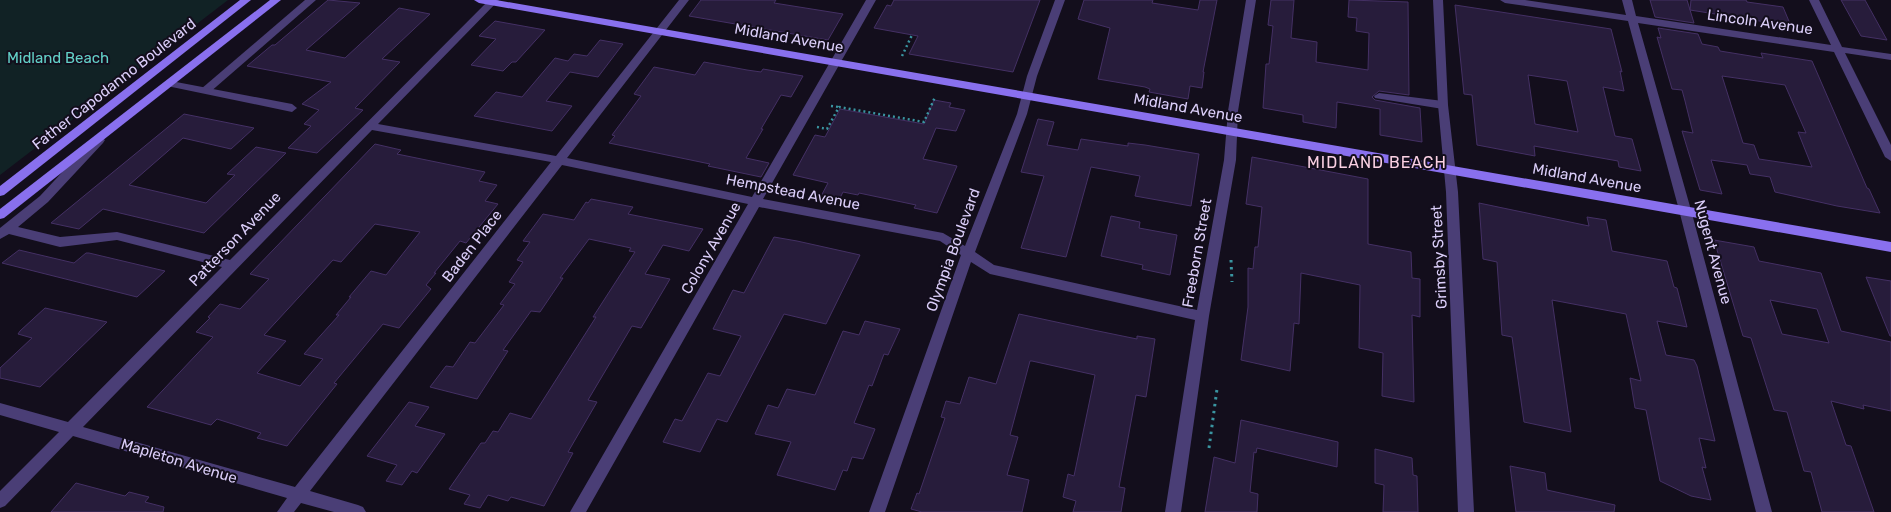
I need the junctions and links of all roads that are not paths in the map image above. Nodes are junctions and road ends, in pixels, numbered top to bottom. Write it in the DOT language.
graph roads {
  1 [pos="246,0"];
  2 [pos="276,0"];
  3 [pos="311,0"];
  4 [pos="684,0"];
  5 [pos="871,0"];
  6 [pos="1060,0"];
  7 [pos="1251,0"];
  8 [pos="1438,0"];
  9 [pos="1505,0"];
  10 [pos="1627,0"];
  11 [pos="1814,0"];
  12 [pos="488,1"];
  13 [pos="1632,19"];
  14 [pos="661,31"];
  15 [pos="1838,49"];
  16 [pos="1891,56"];
  17 [pos="837,62"];
  18 [pos="171,84"];
  19 [pos="205,91"];
  20 [pos="1027,95"];
  21 [pos="1380,96"];
  22 [pos="1443,104"];
  23 [pos="292,108"];
  24 [pos="369,126"];
  25 [pos="1232,131"];
  26 [pos="105,134"];
  27 [pos="1891,157"];
  28 [pos="560,160"];
  29 [pos="1450,169"];
  30 [pos="0,192"];
  31 [pos="756,202"];
  32 [pos="1685,210"];
  33 [pos="0,215"];
  34 [pos="3,232"];
  35 [pos="1891,247"];
  36 [pos="968,254"];
  37 [pos="232,265"];
  38 [pos="1202,316"];
  39 [pos="0,410"];
  40 [pos="72,429"];
  41 [pos="297,496"];
  42 [pos="0,501"];
  43 [pos="285,512"];
  44 [pos="358,512"];
  45 [pos="578,512"];
  46 [pos="877,512"];
  47 [pos="1173,512"];
  48 [pos="1466,512"];
  49 [pos="1764,512"];
  1 -- 30 [label="main road, Father Capodanno Boulevard"];
  2 -- 18 [label="main road"];
  3 -- 19 [label="street"];
  4 -- 14 [label="street, Baden Place"];
  5 -- 17 [label="street, Colony Avenue"];
  6 -- 20 [label="street, Olympia Boulevard"];
  7 -- 25 [label="street, Freeborn Street"];
  8 -- 22 [label="street, Grimsby Street"];
  9 -- 13 [label="street, Lincoln Avenue"];
  10 -- 13 [label="street, Nugent Avenue"];
  11 -- 15 [label="street"];
  12 -- 14 [label="main road, Midland Avenue"];
  12 -- 24 [label="street, Patterson Avenue"];
  13 -- 15 [label="street, Lincoln Avenue"];
  13 -- 32 [label="street, Nugent Avenue"];
  14 -- 17 [label="main road, Midland Avenue"];
  14 -- 28 [label="street, Baden Place"];
  15 -- 16 [label="street, Lincoln Avenue"];
  15 -- 27 [label="street"];
  17 -- 20 [label="main road, Midland Avenue"];
  17 -- 31 [label="street, Colony Avenue"];
  18 -- 19 [label="street"];
  18 -- 26 [label="main road"];
  19 -- 23 [label="street"];
  20 -- 25 [label="main road, Midland Avenue"];
  20 -- 36 [label="street, Olympia Boulevard"];
  21 -- 22 [label="street"];
  22 -- 29 [label="street, Grimsby Street"];
  24 -- 28 [label="street, Hempstead Avenue"];
  24 -- 37 [label="street, Patterson Avenue"];
  25 -- 29 [label="main road, Midland Avenue"];
  25 -- 38 [label="street, Freeborn Street"];
  26 -- 33 [label="main road"];
  26 -- 34 [label="street"];
  28 -- 31 [label="street, Hempstead Avenue"];
  28 -- 41 [label="street, Baden Place"];
  29 -- 32 [label="main road, Midland Avenue"];
  29 -- 48 [label="street, Grimsby Street"];
  31 -- 36 [label="street, Hempstead Avenue"];
  31 -- 45 [label="street, Colony Avenue"];
  32 -- 35 [label="main road, Midland Avenue"];
  32 -- 49 [label="street, Nugent Avenue"];
  34 -- 37 [label="street"];
  36 -- 38 [label="street, Hempstead Avenue"];
  36 -- 46 [label="street, Olympia Boulevard"];
  37 -- 40 [label="street, Patterson Avenue"];
  38 -- 47 [label="street, Freeborn Street"];
  39 -- 40 [label="street, Mapleton Avenue"];
  40 -- 41 [label="street, Mapleton Avenue"];
  40 -- 42 [label="street, Patterson Avenue"];
  41 -- 43 [label="street, Baden Place"];
  41 -- 44 [label="street, Mapleton Avenue"];
}
